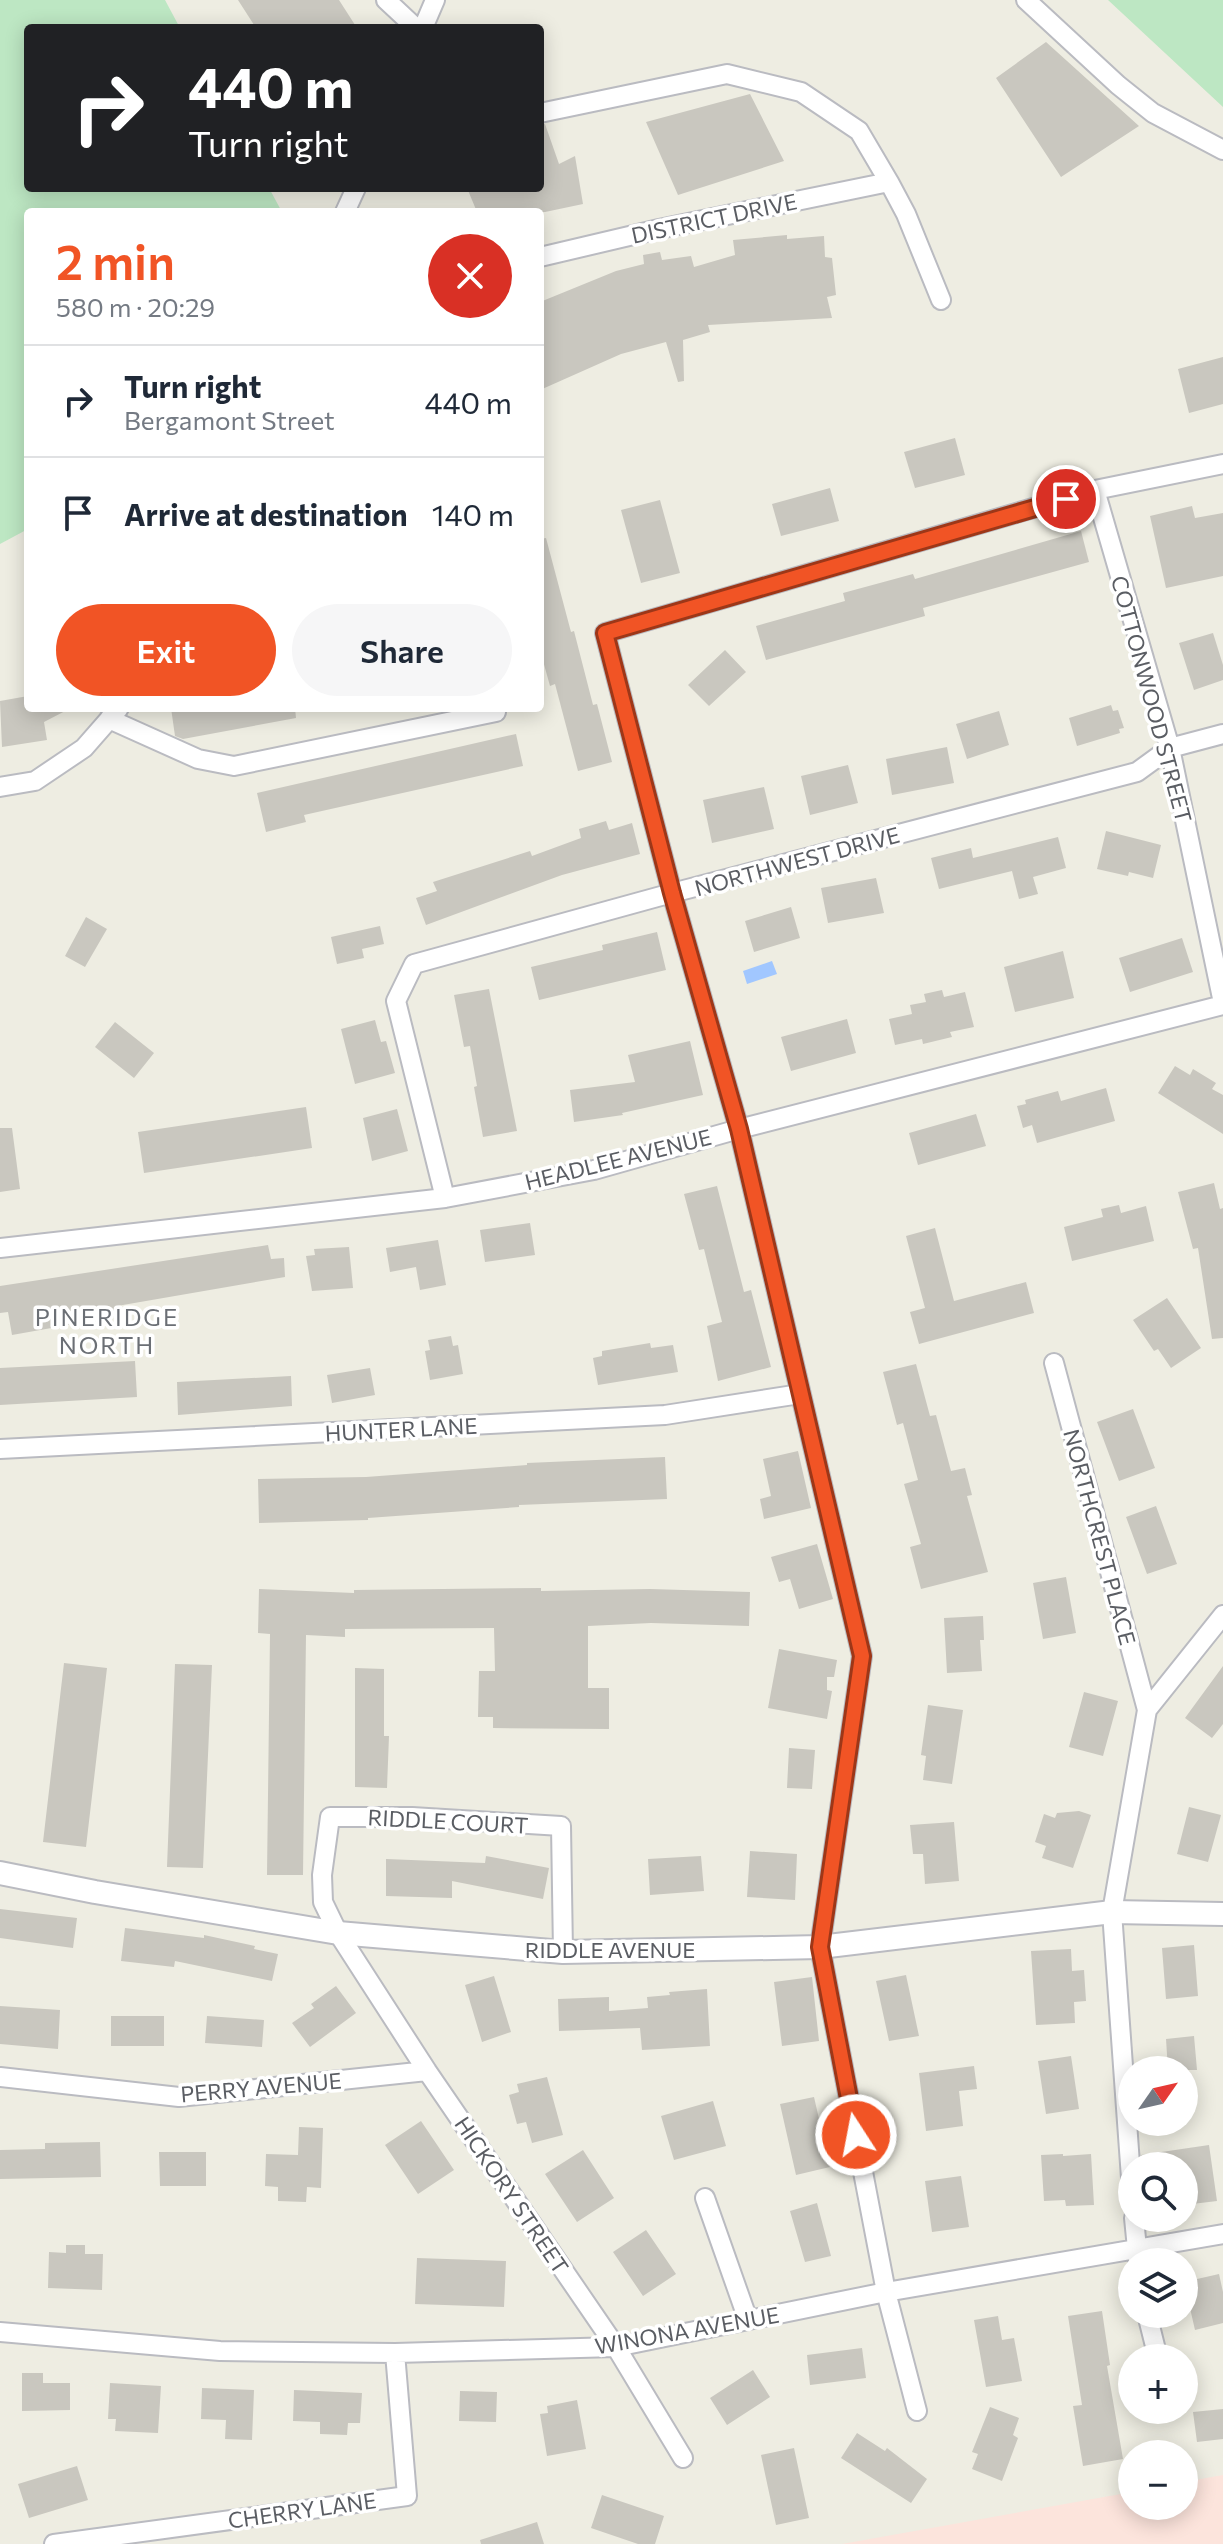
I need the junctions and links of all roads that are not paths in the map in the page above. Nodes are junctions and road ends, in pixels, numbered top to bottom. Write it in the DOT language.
graph roads {
  1 [pos="386,0"];
  2 [pos="435,0"];
  3 [pos="1026,0"];
  4 [pos="412,24"];
  5 [pos="425,24"];
  6 [pos="544,112"];
  7 [pos="1223,150"];
  8 [pos="889,182"];
  9 [pos="544,256"];
  10 [pos="941,300"];
  11 [pos="1223,464"];
  12 [pos="1095,490"];
  13 [pos="496,712"];
  14 [pos="114,714"];
  15 [pos="1223,734"];
  16 [pos="1170,748"];
  17 [pos="0,787"];
  18 [pos="672,893"];
  19 [pos="1223,1004"];
  20 [pos="739,1129"];
  21 [pos="445,1198"];
  22 [pos="0,1248"];
  23 [pos="1054,1363"];
  24 [pos="800,1394"];
  25 [pos="0,1449"];
  26 [pos="1223,1615"];
  27 [pos="1147,1710"];
  28 [pos="0,1873"];
  29 [pos="1112,1912"];
  30 [pos="1223,1914"];
  31 [pos="338,1933"];
  32 [pos="820,1947"];
  33 [pos="563,1952"];
  34 [pos="427,2071"];
  35 [pos="0,2077"];
  36 [pos="1129,2152"];
  37 [pos="705,2198"];
  38 [pos="1223,2234"];
  39 [pos="1168,2248"];
  40 [pos="1118,2259"];
  41 [pos="886,2292"];
  42 [pos="748,2320"];
  43 [pos="0,2332"];
  44 [pos="616,2347"];
  45 [pos="395,2353"];
  46 [pos="917,2411"];
  47 [pos="683,2458"];
  48 [pos="54,2544"];
  1 -- 4 [label="street"];
  2 -- 5 [label="street"];
  3 -- 7 [label="street"];
  6 -- 8 [label="street"];
  8 -- 9 [label="street, DISTRICT DRIVE"];
  8 -- 10 [label="street"];
  11 -- 12 [label="street"];
  12 -- 16 [label="street, COTTONWOOD STREET"];
  12 -- 18 [label="street"];
  13 -- 14 [label="street"];
  14 -- 17 [label="street"];
  15 -- 16 [label="street, NORTHWEST DRIVE"];
  16 -- 18 [label="street, NORTHWEST DRIVE"];
  16 -- 19 [label="street, COTTONWOOD STREET"];
  18 -- 20 [label="street"];
  18 -- 21 [label="street, NORTHWEST DRIVE"];
  19 -- 20 [label="street, HEADLEE AVENUE"];
  20 -- 21 [label="street, HEADLEE AVENUE"];
  20 -- 24 [label="street"];
  21 -- 22 [label="street, HEADLEE AVENUE"];
  23 -- 27 [label="street, NORTHCREST PLACE"];
  24 -- 25 [label="street, HUNTER LANE"];
  24 -- 32 [label="street"];
  26 -- 27 [label="street"];
  27 -- 29 [label="street"];
  28 -- 31 [label="street, RIDDLE AVENUE"];
  29 -- 30 [label="street, RIDDLE AVENUE"];
  29 -- 32 [label="street, RIDDLE AVENUE"];
  29 -- 36 [label="street"];
  31 -- 33 [label="street, RIDDLE AVENUE"];
  31 -- 33 [label="street, RIDDLE COURT"];
  31 -- 34 [label="street, HICKORY STREET"];
  32 -- 33 [label="street, RIDDLE AVENUE"];
  32 -- 41 [label="street"];
  34 -- 35 [label="street, PERRY AVENUE"];
  34 -- 44 [label="street, HICKORY STREET"];
  37 -- 42 [label="street"];
  38 -- 39 [label="street, WINONA AVENUE"];
  40 -- 41 [label="street, WINONA AVENUE"];
  41 -- 42 [label="street, WINONA AVENUE"];
  41 -- 46 [label="street"];
  42 -- 44 [label="street, WINONA AVENUE"];
  43 -- 45 [label="street, WINONA AVENUE"];
  44 -- 45 [label="street, WINONA AVENUE"];
  44 -- 47 [label="street, HICKORY STREET"];
  45 -- 48 [label="street, CHERRY LANE"];
}
